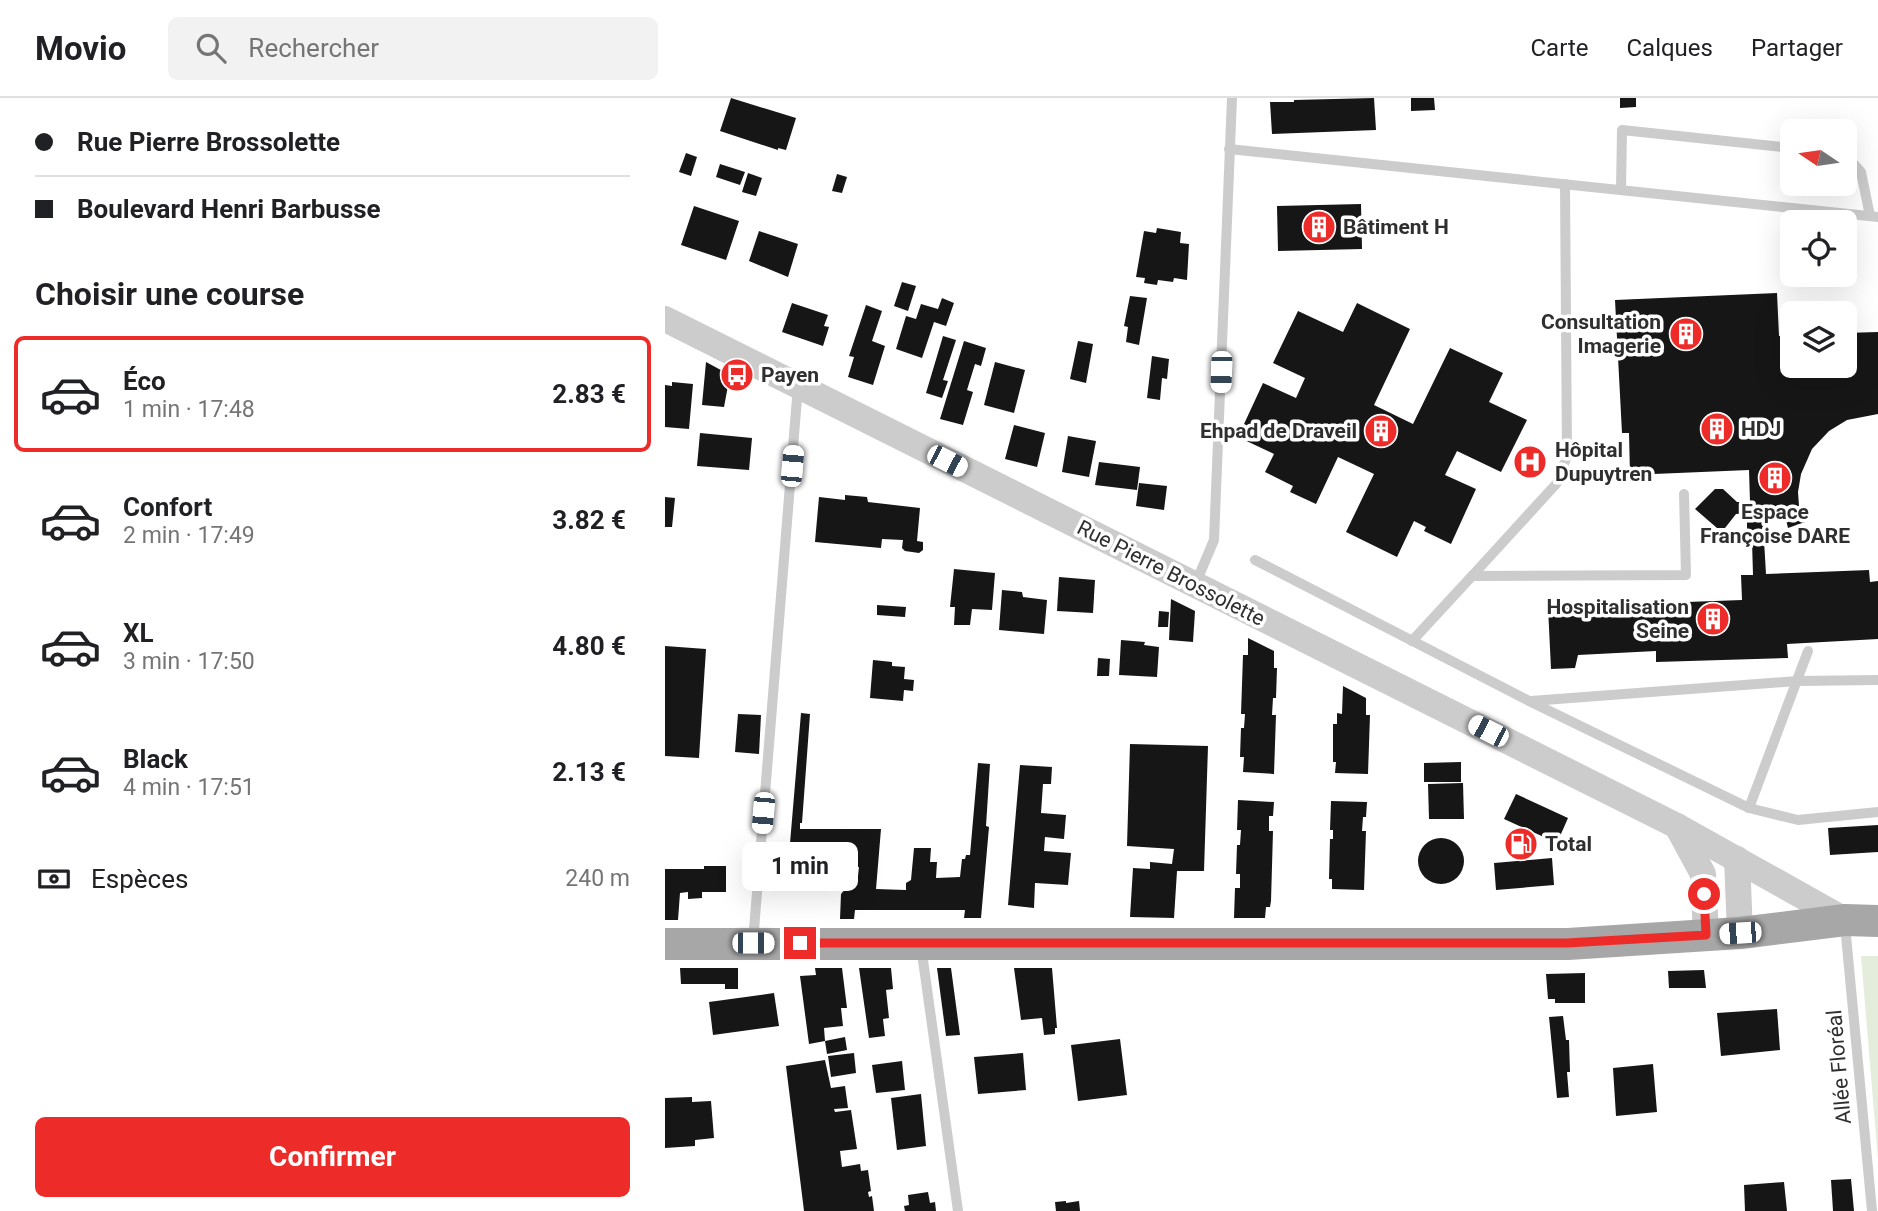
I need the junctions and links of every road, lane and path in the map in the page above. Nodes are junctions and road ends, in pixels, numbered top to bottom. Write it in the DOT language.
graph roads {
  1 [pos="1232,98"];
  2 [pos="1780,147"];
  3 [pos="1230,149"];
  4 [pos="1857,168"];
  5 [pos="1565,184"];
  6 [pos="1621,190"];
  7 [pos="1874,217"];
  8 [pos="665,319"];
  9 [pos="799,386"];
  10 [pos="1684,494"];
  11 [pos="1255,560"];
  12 [pos="1472,576"];
  13 [pos="1195,585"];
  14 [pos="1412,641"];
  15 [pos="1808,651"];
  16 [pos="1878,680"];
  17 [pos="1797,681"];
  18 [pos="1529,701"];
  19 [pos="1749,808"];
  20 [pos="1878,812"];
  21 [pos="1677,826"];
  22 [pos="1737,859"];
  23 [pos="1845,920"];
  24 [pos="1878,921"];
  25 [pos="1740,933"];
  26 [pos="1706,935"];
  27 [pos="753,943"];
  28 [pos="920,943"];
  29 [pos="665,944"];
  30 [pos="958,1211"];
  31 [pos="1872,1211"];
  1 -- 3 [label="lane"];
  2 -- 6 [label="lane"];
  3 -- 5 [label="lane"];
  3 -- 13 [label="lane"];
  4 -- 7 [label="lane"];
  5 -- 6 [label="lane"];
  5 -- 12 [label="lane"];
  6 -- 7 [label="lane"];
  8 -- 9 [label="street, Rue Pierre Brossolette"];
  9 -- 13 [label="street, Rue Pierre Brossolette"];
  9 -- 27 [label="lane"];
  10 -- 12 [label="lane"];
  11 -- 14 [label="lane"];
  12 -- 14 [label="lane"];
  13 -- 21 [label="street, Rue Pierre Brossolette"];
  14 -- 18 [label="lane"];
  15 -- 17 [label="lane"];
  16 -- 17 [label="lane"];
  17 -- 18 [label="lane"];
  17 -- 19 [label="lane"];
  18 -- 19 [label="lane"];
  19 -- 20 [label="lane"];
  21 -- 22 [label="street, Rue Pierre Brossolette"];
  21 -- 26 [label="street"];
  22 -- 23 [label="street, Rue Pierre Brossolette"];
  22 -- 25 [label="street"];
  23 -- 24 [label="main road"];
  23 -- 25 [label="main road"];
  23 -- 31 [label="lane, Allée Floréal"];
  25 -- 26 [label="main road"];
  26 -- 28 [label="main road"];
  27 -- 28 [label="main road"];
  27 -- 29 [label="main road"];
  28 -- 30 [label="lane"];
}
